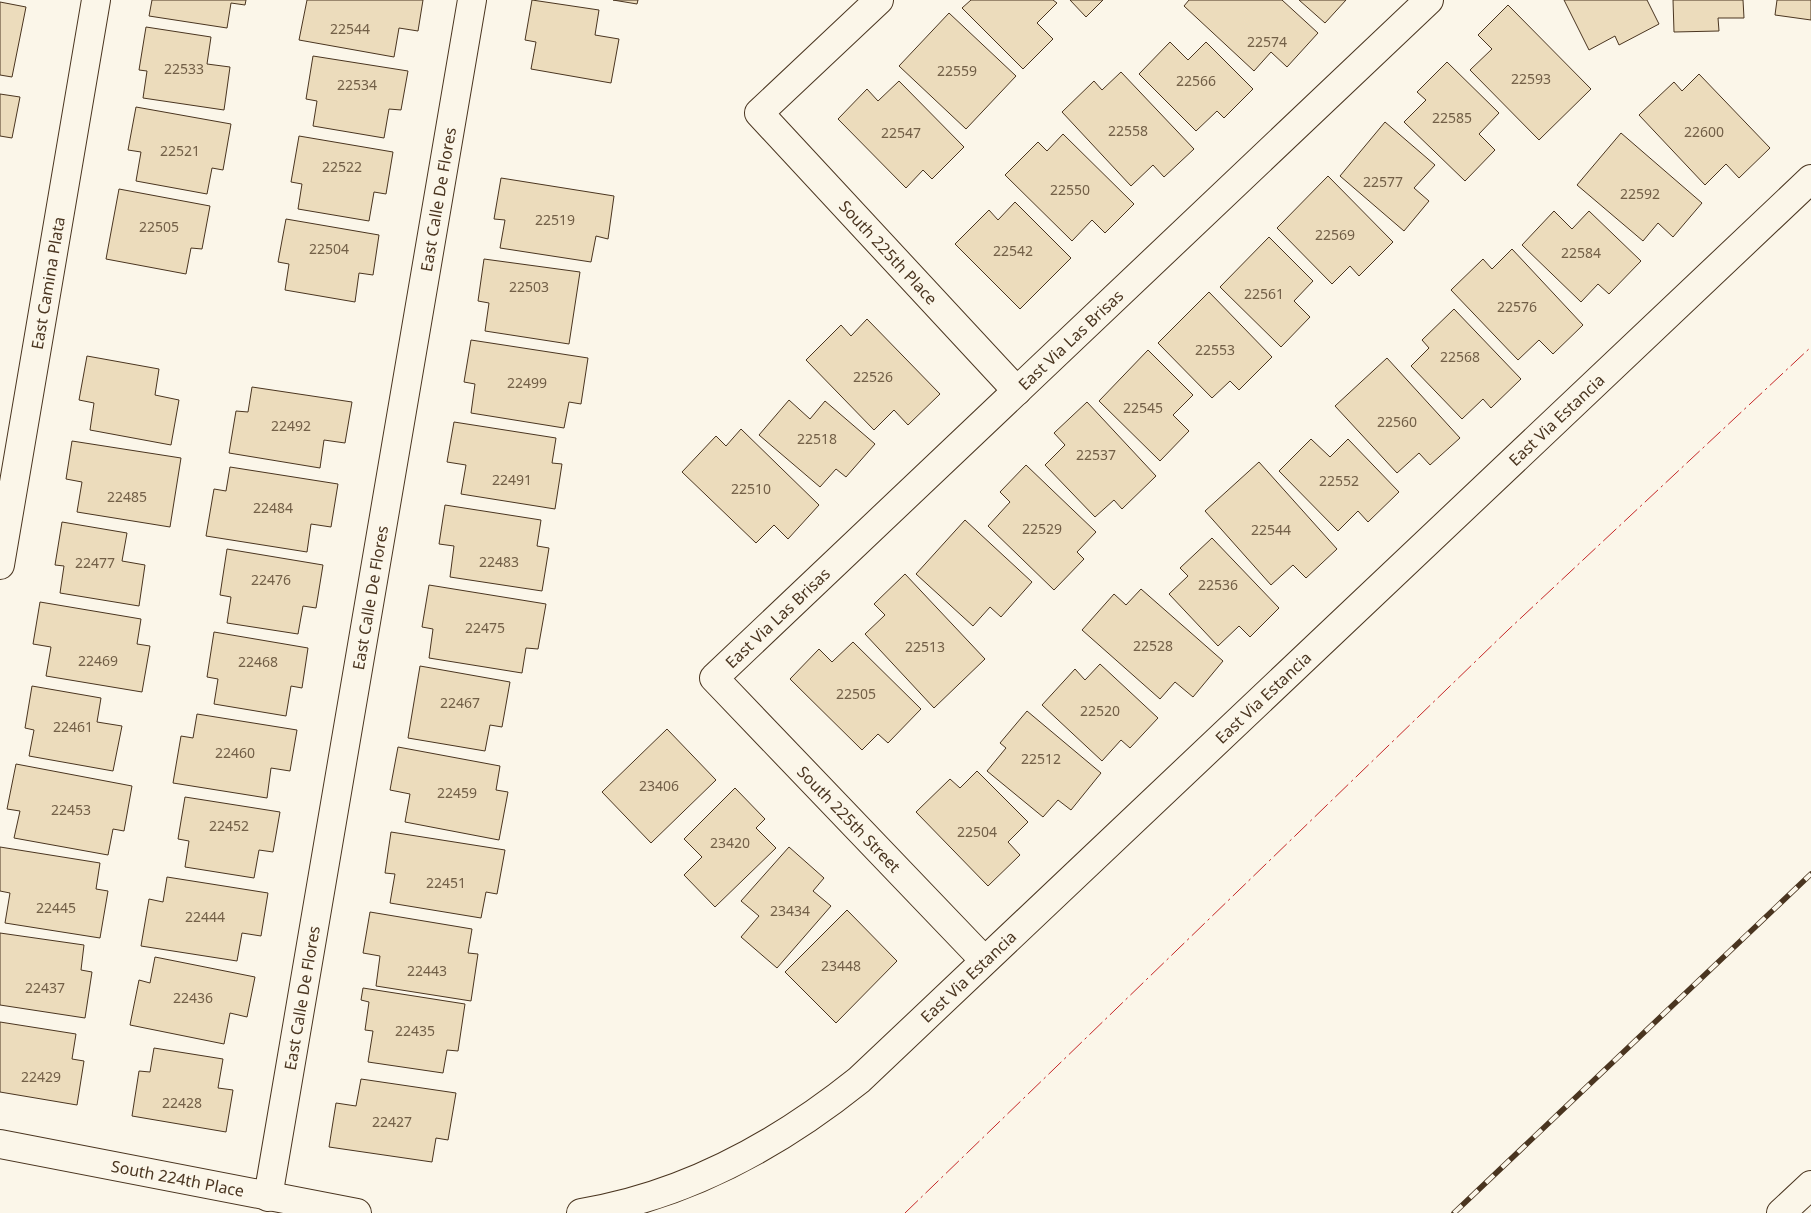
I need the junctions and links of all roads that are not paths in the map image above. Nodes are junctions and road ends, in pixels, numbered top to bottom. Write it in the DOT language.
graph roads {
  1 [pos="96,0"];
  2 [pos="472,0"];
  3 [pos="879,0"];
  4 [pos="1429,0"];
  5 [pos="1811,179"];
  6 [pos="1018,391"];
  7 [pos="0,564"];
  8 [pos="714,678"];
  9 [pos="984,960"];
  10 [pos="0,1144"];
  11 [pos="1811,1185"];
  12 [pos="268,1197"];
  13 [pos="357,1213"];
  14 [pos="581,1213"];
  15 [pos="1781,1213"];
  1 -- 7 [label="street, East Camina Plata"];
  2 -- 12 [label="street, East Calle De Flores"];
  3 -- 6 [label="street, South 225th Place"];
  4 -- 6 [label="street, East Via Las Brisas"];
  5 -- 9 [label="street, East Via Estancia"];
  6 -- 8 [label="street, East Via Las Brisas"];
  8 -- 9 [label="street, South 225th Street"];
  9 -- 14 [label="street, East Via Estancia"];
  10 -- 12 [label="street, South 224th Place"];
  11 -- 15 [label="street"];
  12 -- 13 [label="street, South 224th Place"];
}
